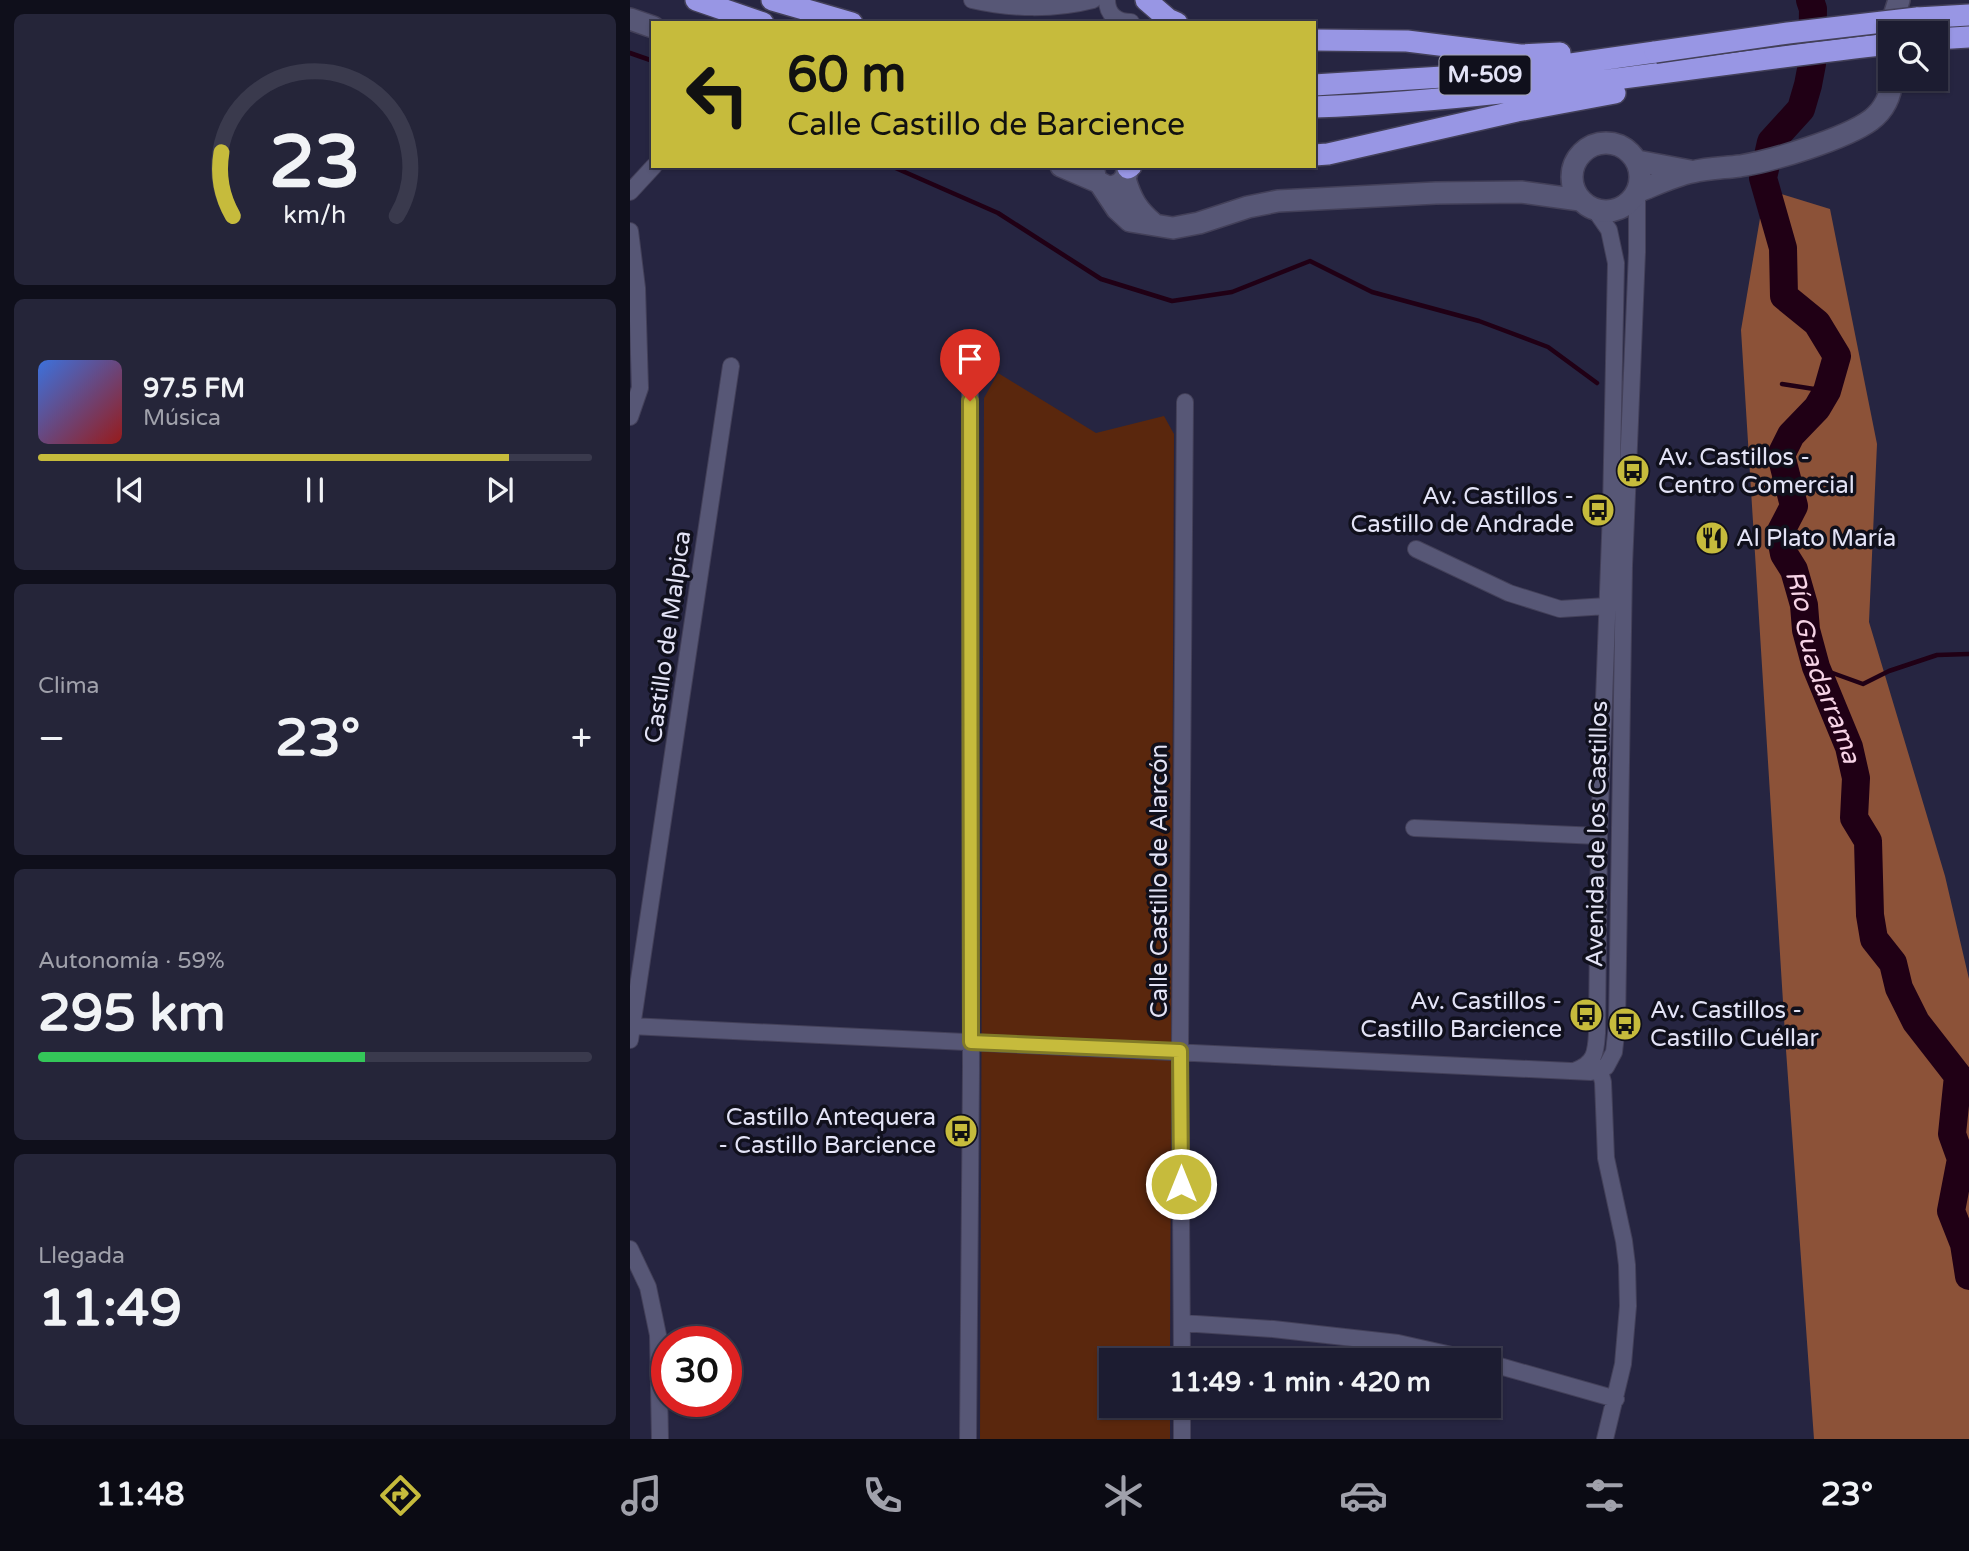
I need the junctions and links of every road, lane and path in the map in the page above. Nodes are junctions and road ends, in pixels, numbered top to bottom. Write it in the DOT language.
graph roads {
  1 [pos="696,0"];
  2 [pos="772,0"];
  3 [pos="972,0"];
  4 [pos="1146,0"];
  5 [pos="1899,0"];
  6 [pos="1104,8"];
  7 [pos="1969,15"];
  8 [pos="630,19"];
  9 [pos="757,21"];
  10 [pos="845,21"];
  11 [pos="1126,21"];
  12 [pos="1132,21"];
  13 [pos="1172,21"];
  14 [pos="1893,21"];
  15 [pos="651,26"];
  16 [pos="1969,37"];
  17 [pos="1948,38"];
  18 [pos="1316,40"];
  19 [pos="1878,45"];
  20 [pos="1625,56"];
  21 [pos="1658,75"];
  22 [pos="1316,85"];
  23 [pos="1891,91"];
  24 [pos="1316,107"];
  25 [pos="1316,155"];
  26 [pos="1637,161"];
  27 [pos="652,168"];
  28 [pos="1068,168"];
  29 [pos="1128,170"];
  30 [pos="1692,172"];
  31 [pos="1571,173"];
  32 [pos="1097,177"];
  33 [pos="630,192"];
  34 [pos="1521,192"];
  35 [pos="1637,192"];
  36 [pos="1588,205"];
  37 [pos="1158,227"];
  38 [pos="630,231"];
  39 [pos="731,366"];
  40 [pos="970,373"];
  41 [pos="1185,402"];
  42 [pos="630,417"];
  43 [pos="1416,549"];
  44 [pos="1607,606"];
  45 [pos="1414,828"];
  46 [pos="1599,836"];
  47 [pos="631,1031"];
  48 [pos="971,1042"];
  49 [pos="1180,1051"];
  50 [pos="1595,1067"];
  51 [pos="630,1249"];
  52 [pos="1182,1323"];
  53 [pos="1182,1348"];
  54 [pos="1420,1348"];
  55 [pos="1501,1366"];
  56 [pos="1616,1399"];
  57 [pos="1182,1418"];
  58 [pos="660,1439"];
  59 [pos="968,1439"];
  60 [pos="1182,1439"];
  61 [pos="1605,1439"];
  1 -- 9 [label="highway"];
  2 -- 10 [label="highway"];
  3 -- 6 [label="street"];
  4 -- 12 [label="street"];
  4 -- 13 [label="highway"];
  5 -- 14 [label="street"];
  6 -- 11 [label="street"];
  7 -- 20 [label="highway, M-509, bridge"];
  8 -- 15 [label="street"];
  16 -- 17 [label="highway"];
  18 -- 20 [label="highway"];
  19 -- 21 [label="highway, M-509"];
  20 -- 22 [label="highway, M-509"];
  21 -- 24 [label="highway, M-509"];
  21 -- 25 [label="highway"];
  23 -- 30 [label="street"];
  26 -- 30 [label="street"];
  26 -- 31 [label="street"];
  26 -- 35 [label="street"];
  27 -- 33 [label="street"];
  28 -- 32 [label="street"];
  29 -- 32 [label="street"];
  29 -- 37 [label="street"];
  30 -- 35 [label="street"];
  31 -- 34 [label="street"];
  31 -- 36 [label="street"];
  32 -- 37 [label="street"];
  34 -- 36 [label="street"];
  34 -- 37 [label="street"];
  35 -- 36 [label="street"];
  35 -- 50 [label="street, Avenida de los Castillos"];
  36 -- 44 [label="street, Avenida de los Castillos"];
  38 -- 42 [label="street"];
  39 -- 47 [label="street, Castillo de Malpica"];
  40 -- 48 [label="street"];
  41 -- 49 [label="street, Calle Castillo de Alarcón"];
  43 -- 44 [label="street"];
  44 -- 46 [label="street, Avenida de los Castillos"];
  45 -- 46 [label="street"];
  46 -- 50 [label="street, Avenida de los Castillos"];
  47 -- 48 [label="street"];
  48 -- 49 [label="street"];
  48 -- 59 [label="street"];
  49 -- 50 [label="street"];
  49 -- 52 [label="street, Calle Castillo de Alarcón"];
  50 -- 56 [label="street"];
  51 -- 58 [label="street"];
  52 -- 53 [label="street, Calle Castillo de Alarcón"];
  52 -- 54 [label="street"];
  55 -- 56 [label="street"];
  56 -- 61 [label="street"];
  57 -- 60 [label="street"];
}
